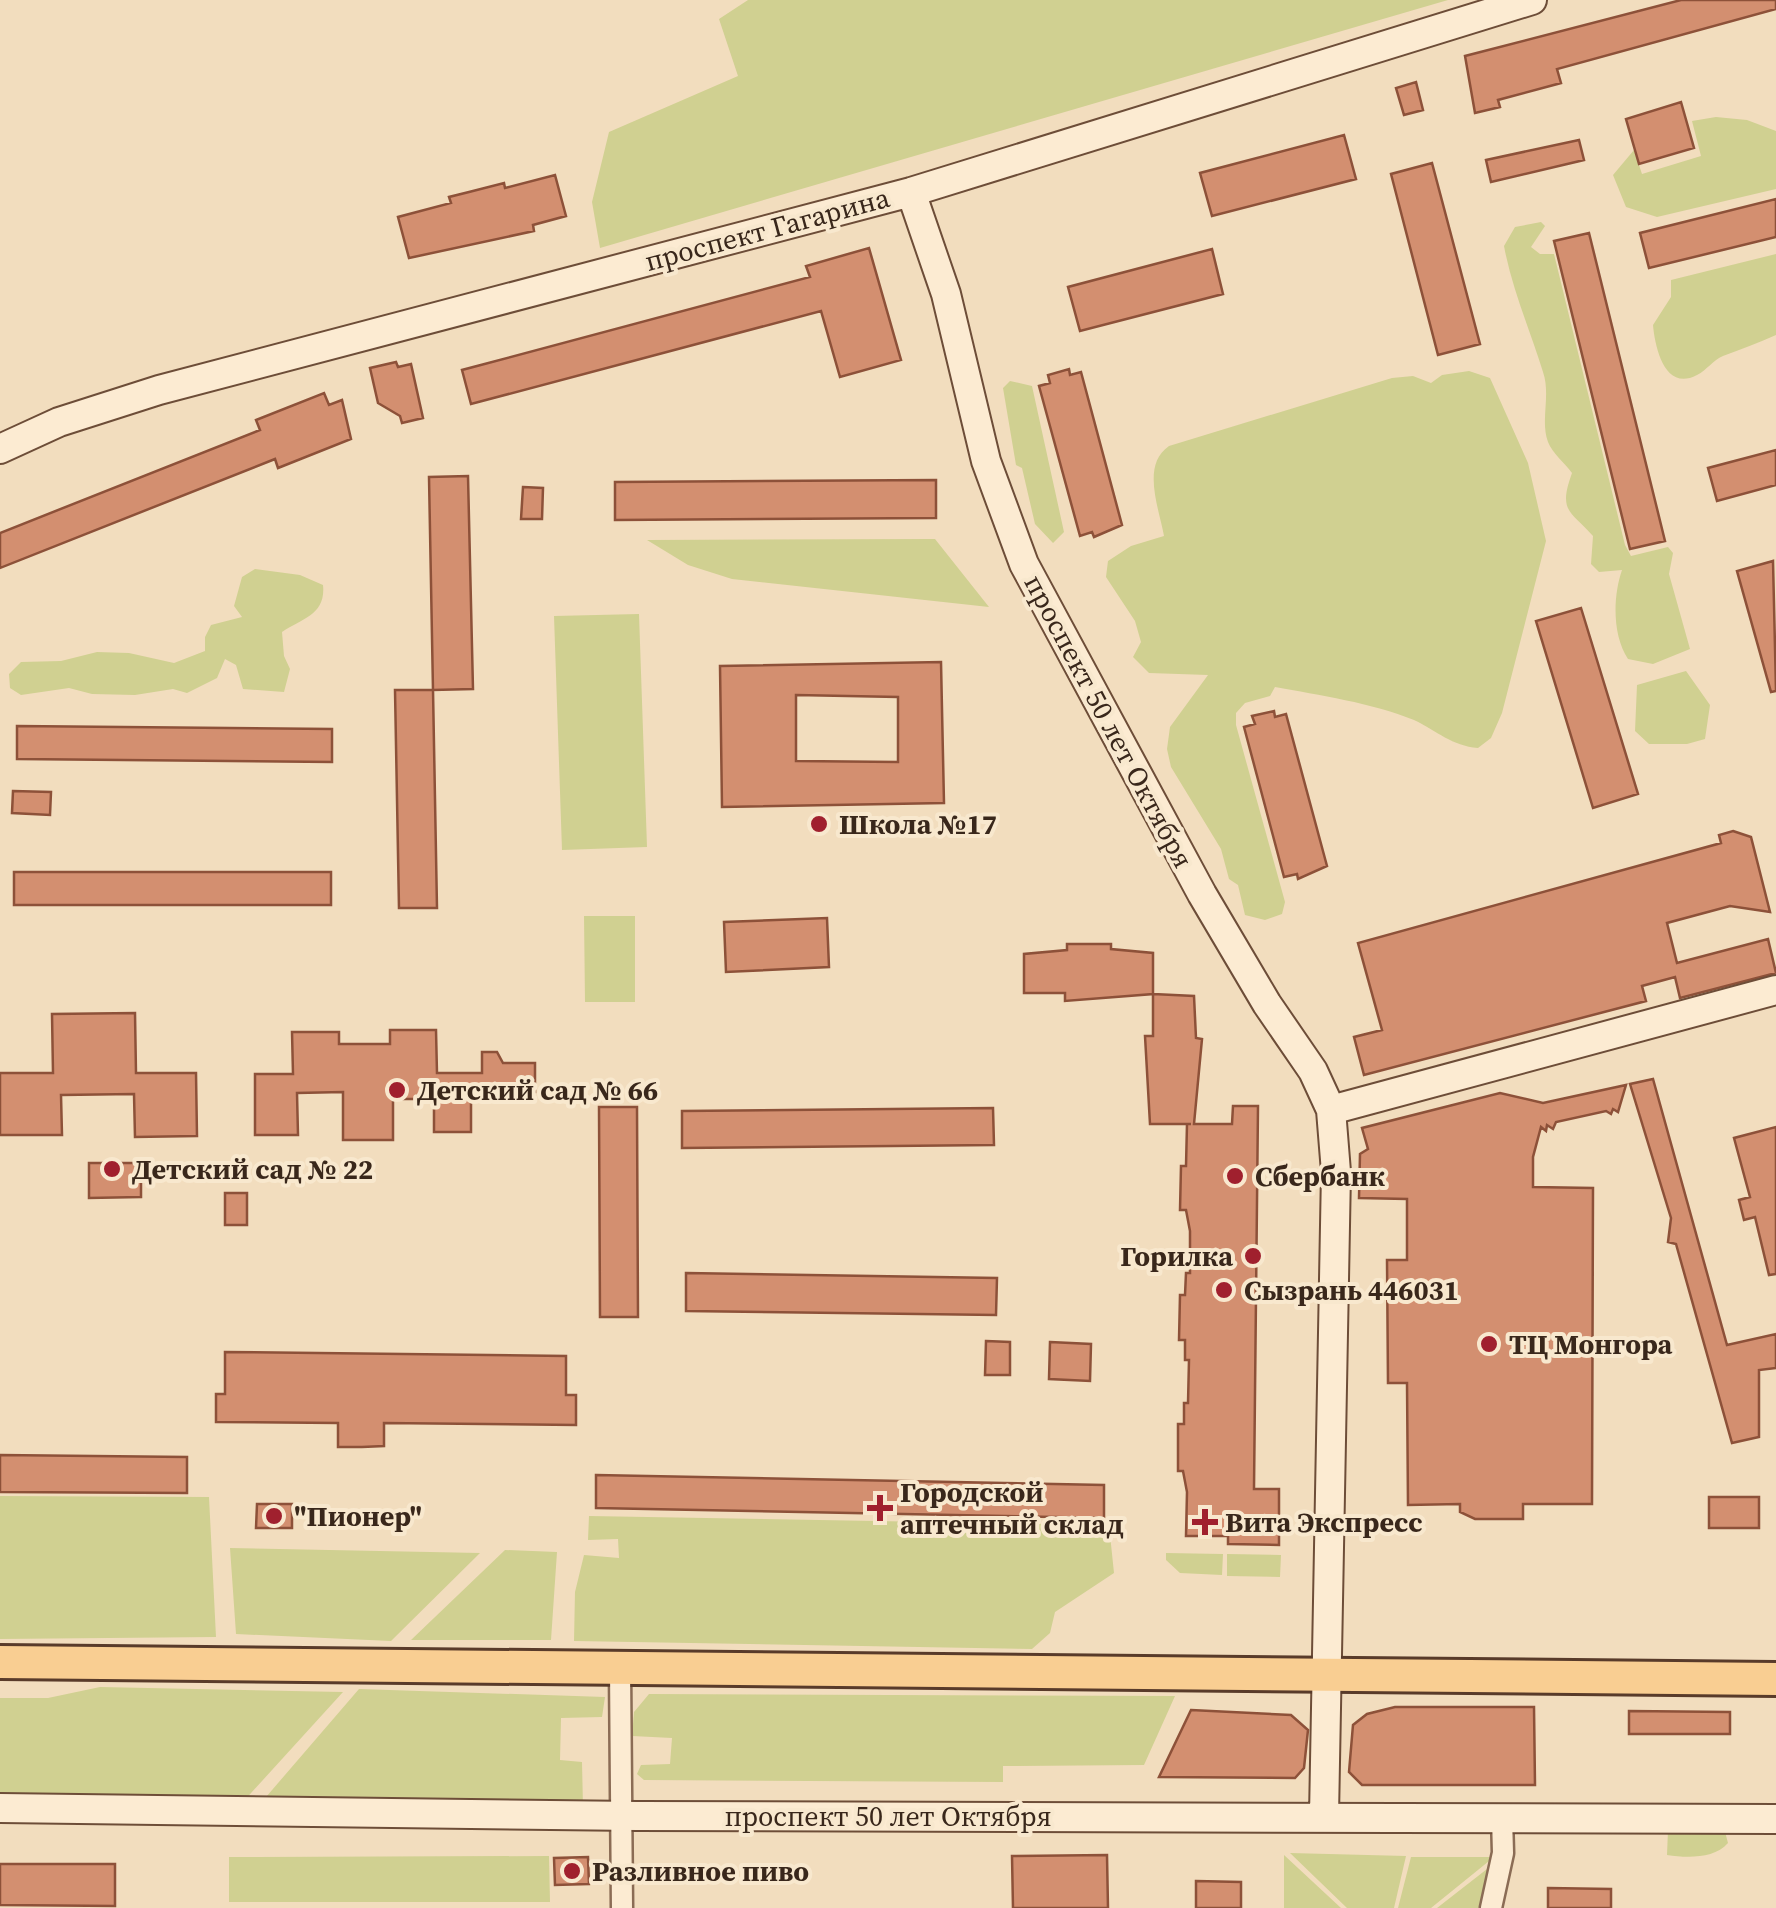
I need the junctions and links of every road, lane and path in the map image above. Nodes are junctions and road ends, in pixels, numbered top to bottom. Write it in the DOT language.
graph roads {
  1 [pos="1532,0"];
  2 [pos="911,192"];
  3 [pos="0,449"];
  4 [pos="1776,990"];
  5 [pos="1331,1110"];
  6 [pos="0,1662"];
  7 [pos="620,1669"];
  8 [pos="1326,1677"];
  9 [pos="1776,1679"];
  10 [pos="0,1808"];
  11 [pos="620,1816"];
  12 [pos="1324,1816"];
  13 [pos="1502,1817"];
  14 [pos="1776,1819"];
  15 [pos="622,1908"];
  16 [pos="1492,1908"];
  1 -- 2 [label="street, проспект Гагарина"];
  2 -- 3 [label="street, проспект Гагарина"];
  2 -- 5 [label="street, проспект 50 лет Октября"];
  4 -- 5 [label="street"];
  5 -- 8 [label="street, проспект 50 лет Октября"];
  6 -- 7 [label="main road"];
  7 -- 8 [label="main road"];
  7 -- 11 [label="street"];
  8 -- 9 [label="main road"];
  8 -- 12 [label="street, проспект 50 лет Октября"];
  10 -- 11 [label="street, проспект 50 лет Октября"];
  11 -- 12 [label="street, проспект 50 лет Октября"];
  11 -- 15 [label="street"];
  12 -- 13 [label="street, проспект 50 лет Октября"];
  13 -- 14 [label="street, проспект 50 лет Октября"];
  13 -- 16 [label="street"];
}
